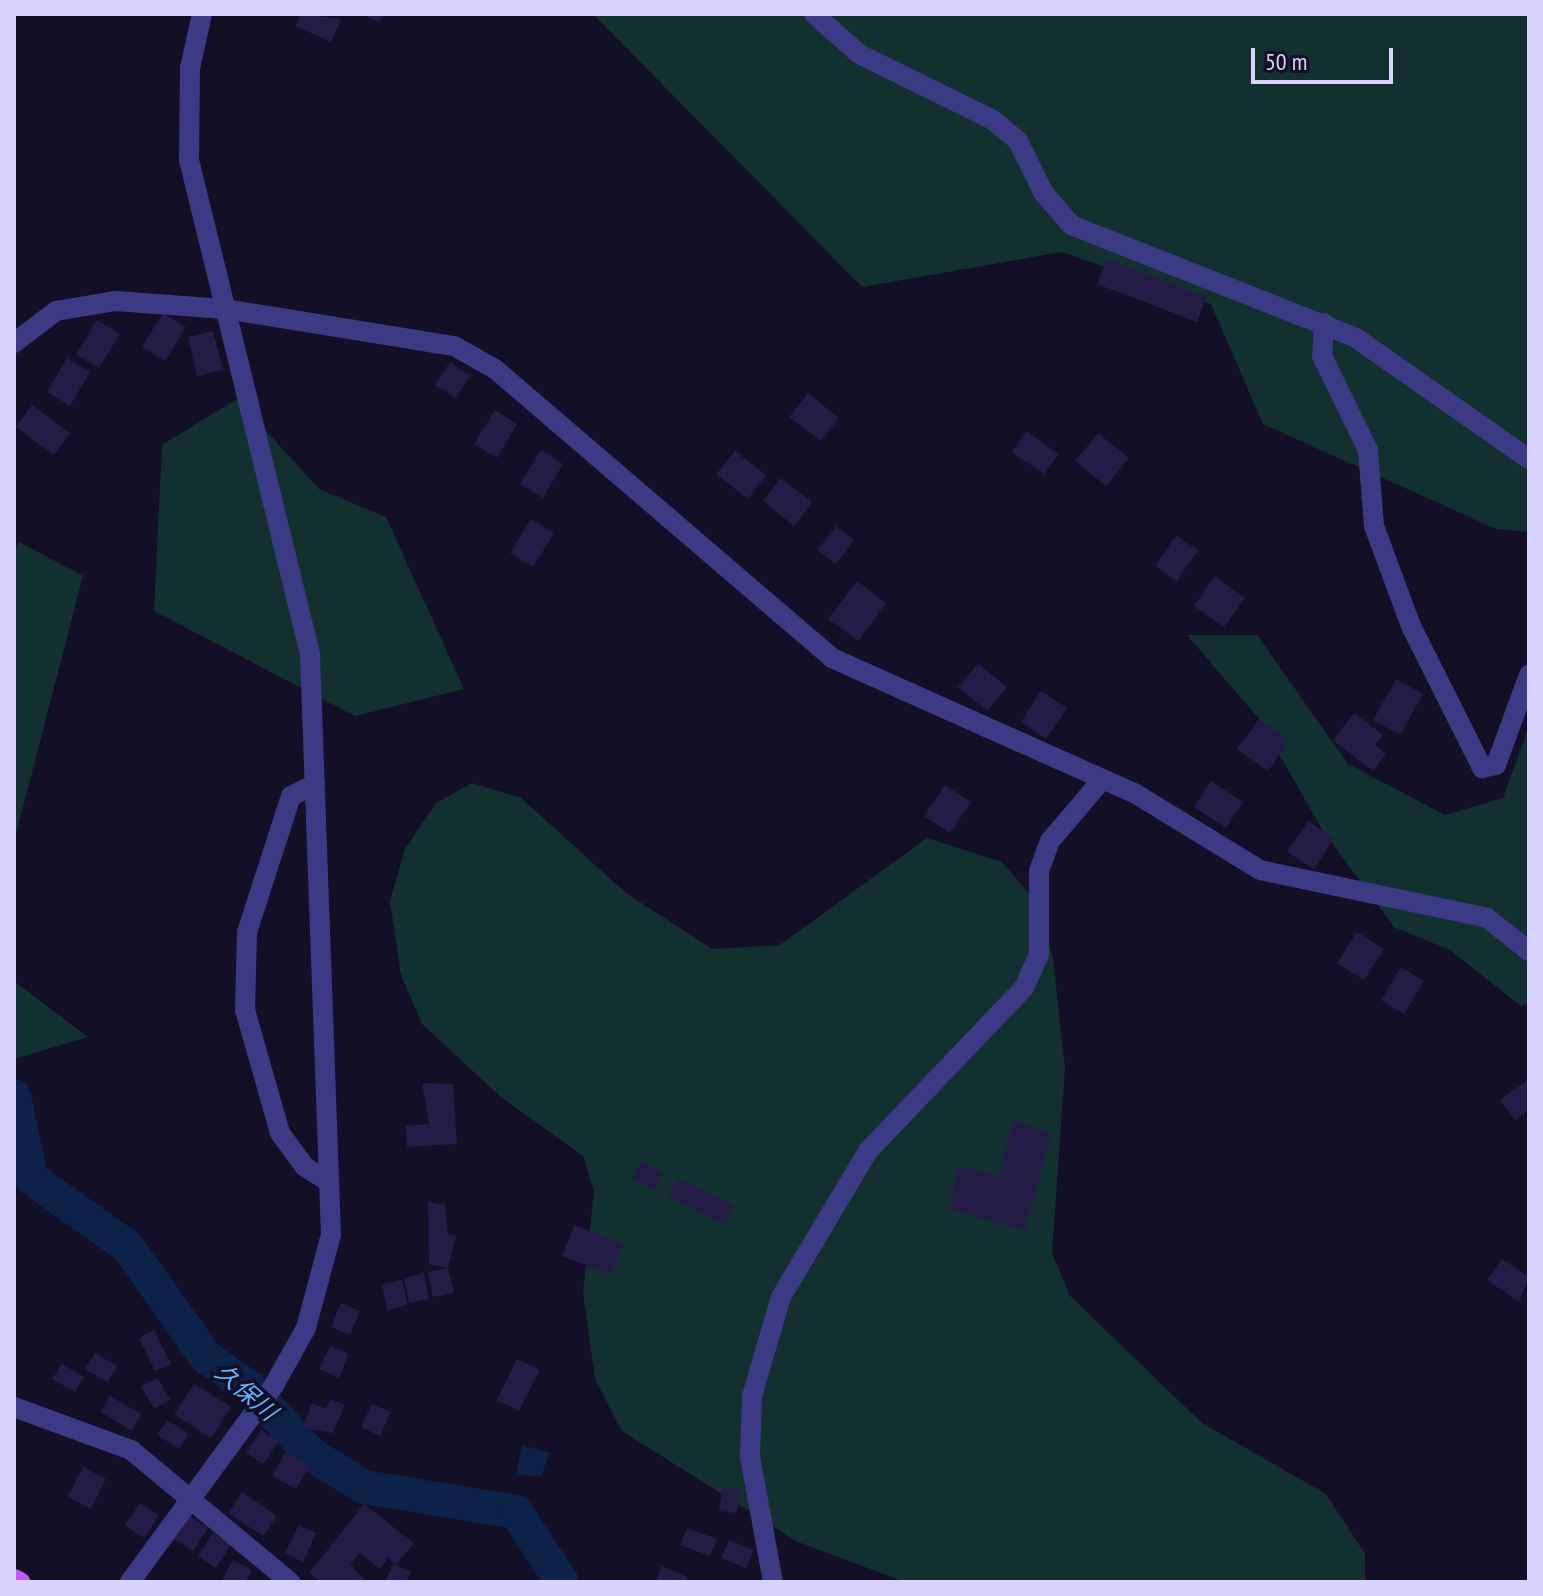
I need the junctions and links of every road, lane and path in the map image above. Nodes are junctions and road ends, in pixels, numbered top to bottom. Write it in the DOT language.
graph roads {
  1 [pos="202,14"];
  2 [pos="814,14"];
  3 [pos="225,309"];
  4 [pos="1324,323"];
  5 [pos="14,343"];
  6 [pos="1529,459"];
  7 [pos="1529,675"];
  8 [pos="1102,780"];
  9 [pos="315,784"];
  10 [pos="1529,951"];
  11 [pos="329,1182"];
  12 [pos="14,1407"];
  13 [pos="191,1496"];
  14 [pos="14,1579"];
  15 [pos="20,1582"];
  16 [pos="130,1582"];
  17 [pos="290,1582"];
  18 [pos="773,1582"];
  1 -- 3 [label="street"];
  2 -- 4 [label="street"];
  3 -- 5 [label="street"];
  3 -- 8 [label="street"];
  3 -- 9 [label="street"];
  4 -- 6 [label="street"];
  4 -- 7 [label="street"];
  8 -- 10 [label="street"];
  8 -- 18 [label="street"];
  9 -- 11 [label="street"];
  9 -- 11 [label="street"];
  11 -- 13 [label="street"];
  12 -- 13 [label="street"];
  13 -- 16 [label="street"];
  13 -- 17 [label="street"];
  14 -- 15 [label="main road"];
}
